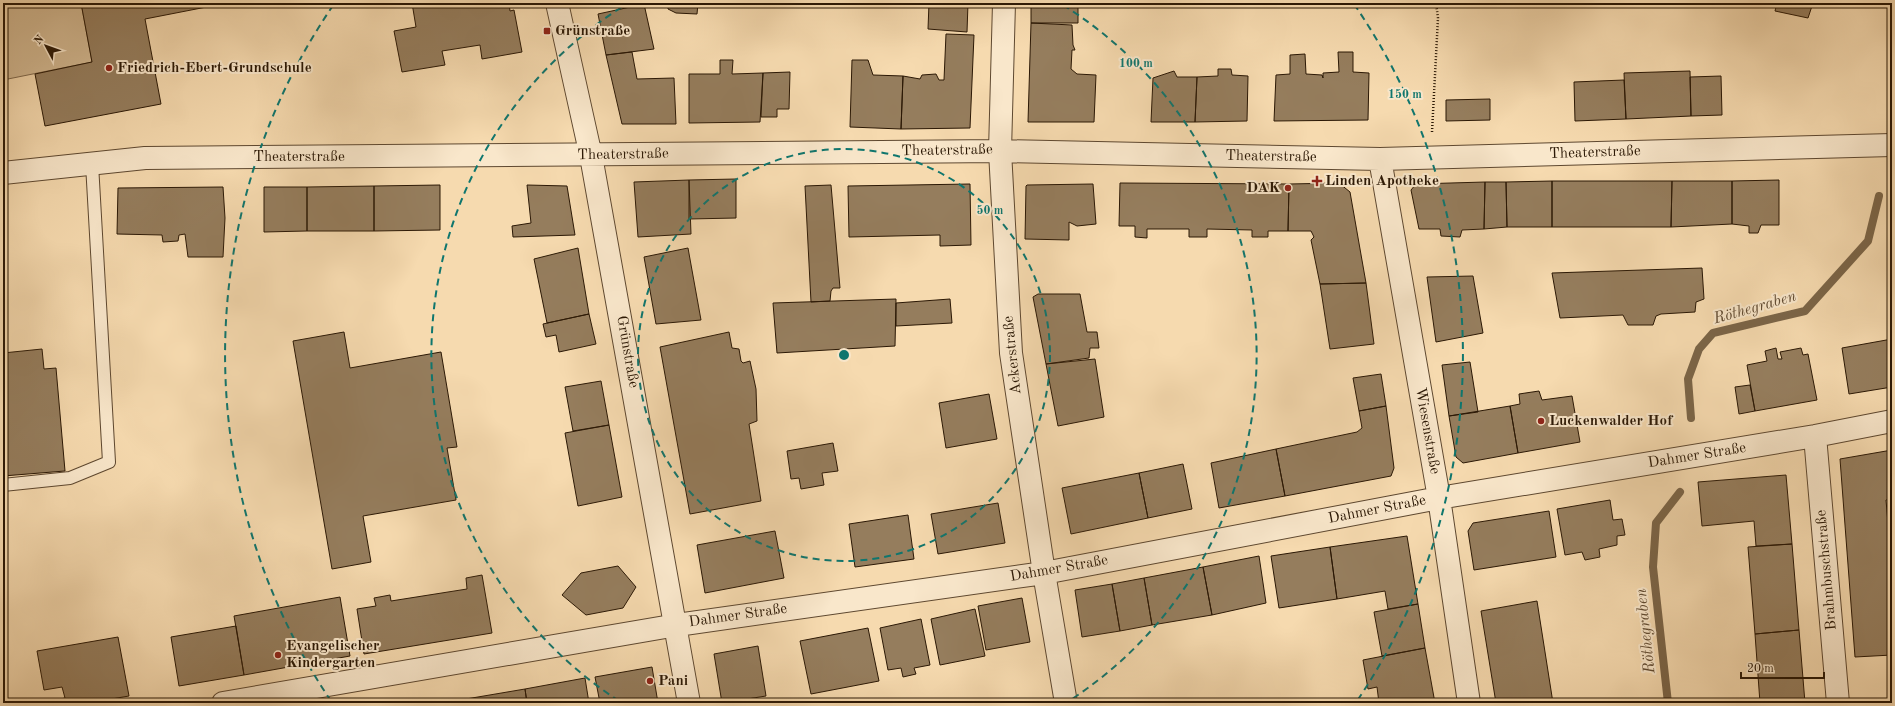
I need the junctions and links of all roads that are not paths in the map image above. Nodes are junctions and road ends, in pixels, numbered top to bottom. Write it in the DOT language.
graph roads {
  1 [pos="557,3"];
  2 [pos="1004,3"];
  3 [pos="1892,145"];
  4 [pos="1000,151"];
  5 [pos="592,156"];
  6 [pos="1380,159"];
  7 [pos="92,164"];
  8 [pos="3,173"];
  9 [pos="1892,421"];
  10 [pos="1815,436"];
  11 [pos="3,485"];
  12 [pos="1439,498"];
  13 [pos="1044,573"];
  14 [pos="677,625"];
  15 [pos="280,698"];
  16 [pos="223,703"];
  17 [pos="689,703"];
  18 [pos="1066,703"];
  19 [pos="1469,703"];
  20 [pos="1838,703"];
  1 -- 5 [label="street, Grünstraße"];
  2 -- 4 [label="street, Ackerstraße"];
  3 -- 6 [label="street, Theaterstraße"];
  4 -- 5 [label="street, Theaterstraße"];
  4 -- 6 [label="street, Theaterstraße"];
  4 -- 13 [label="street, Ackerstraße"];
  5 -- 7 [label="street, Theaterstraße"];
  5 -- 14 [label="street, Grünstraße"];
  6 -- 12 [label="street, Wiesenstraße"];
  7 -- 8 [label="street, Theaterstraße"];
  7 -- 11 [label="lane"];
  9 -- 10 [label="street, Dahmer Straße"];
  10 -- 12 [label="street, Dahmer Straße"];
  10 -- 20 [label="street, Brahmbuschstraße"];
  12 -- 13 [label="street, Dahmer Straße"];
  12 -- 19 [label="street, Wiesenstraße"];
  13 -- 14 [label="street, Dahmer Straße"];
  13 -- 18 [label="street, Ackerstraße"];
  14 -- 15 [label="street, Dahmer Straße"];
  14 -- 17 [label="street, Grünstraße"];
  15 -- 16 [label="street, Dahmer Straße"];
}
